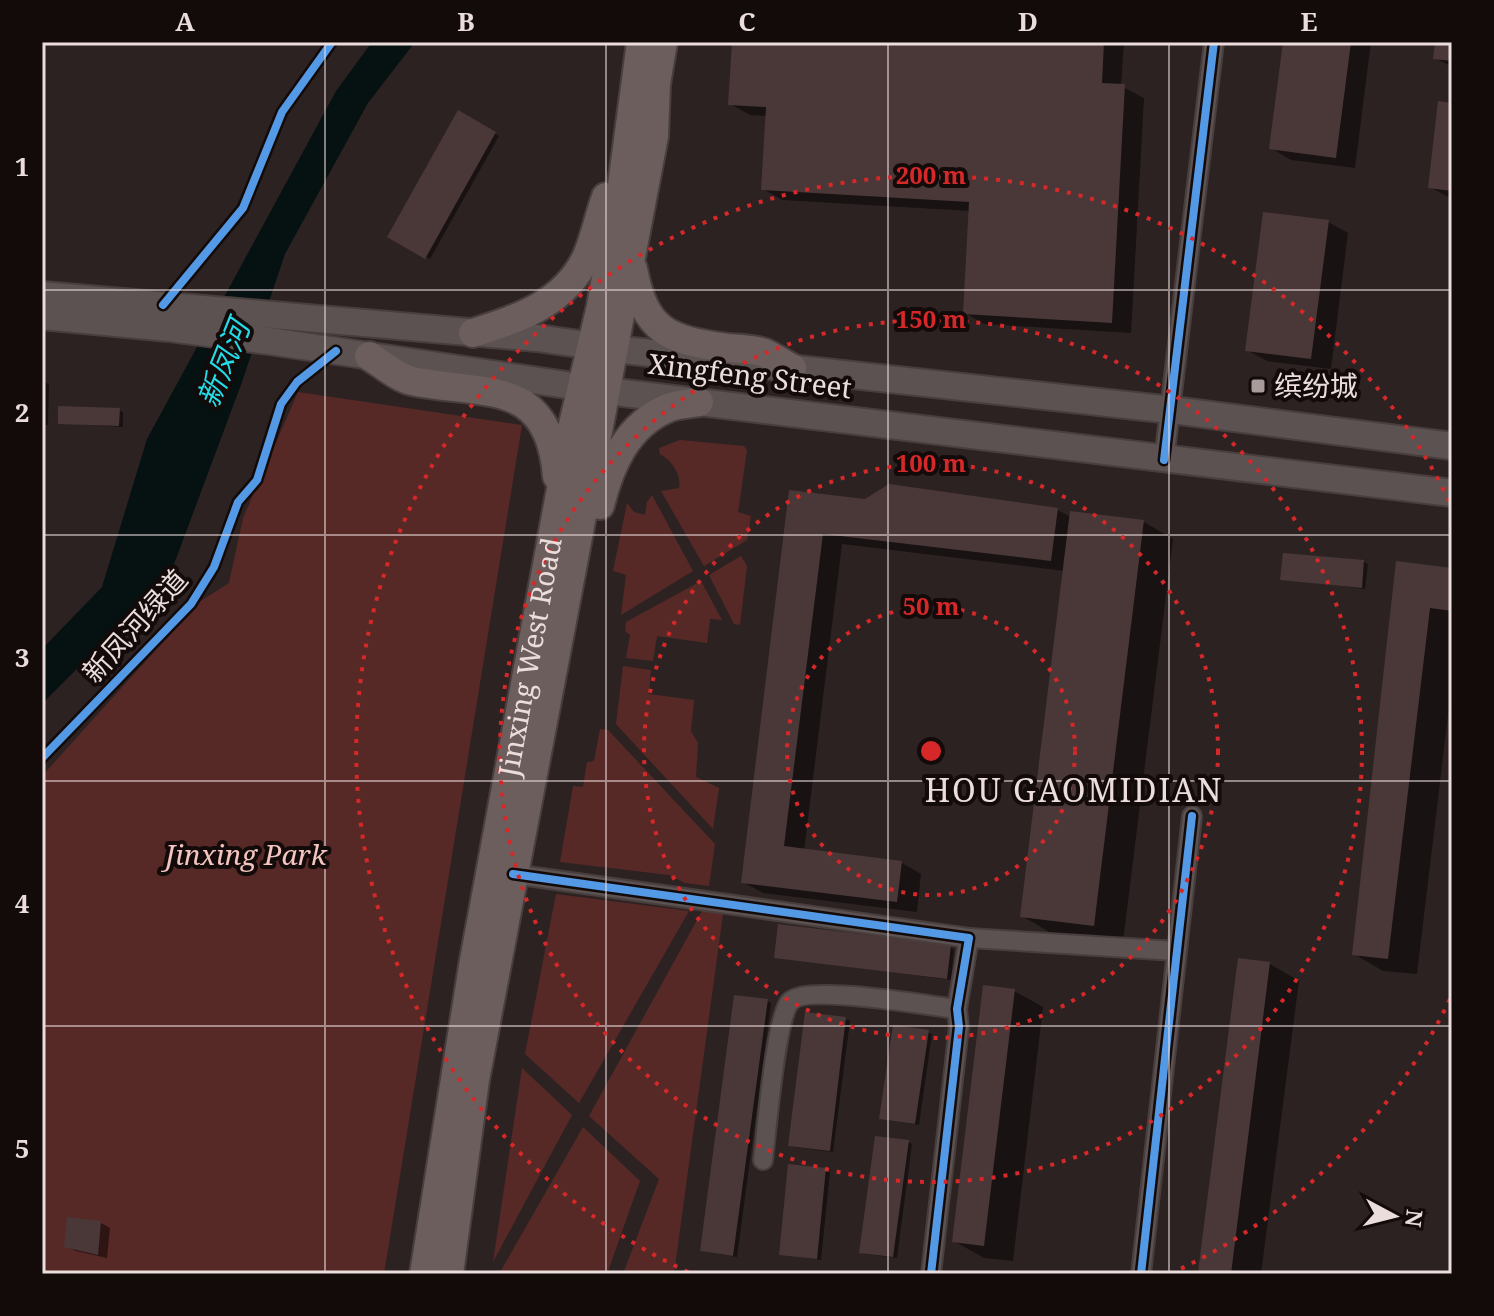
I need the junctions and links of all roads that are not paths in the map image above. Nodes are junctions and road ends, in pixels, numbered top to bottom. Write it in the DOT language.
graph roads {
  1 [pos="641,42"];
  2 [pos="663,42"];
  3 [pos="1214,42"];
  4 [pos="627,140"];
  5 [pos="631,259"];
  6 [pos="42,295"];
  7 [pos="42,316"];
  8 [pos="173,317"];
  9 [pos="473,333"];
  10 [pos="603,348"];
  11 [pos="369,356"];
  12 [pos="792,368"];
  13 [pos="595,389"];
  14 [pos="699,402"];
  15 [pos="1172,410"];
  16 [pos="1452,446"];
  17 [pos="1164,460"];
  18 [pos="1452,493"];
  19 [pos="559,503"];
  20 [pos="564,606"];
  21 [pos="1192,816"];
  22 [pos="513,874"];
  23 [pos="969,938"];
  24 [pos="1176,951"];
  25 [pos="957,1009"];
  26 [pos="763,1160"];
  27 [pos="424,1274"];
  28 [pos="449,1274"];
  29 [pos="931,1274"];
  30 [pos="1141,1274"];
  1 -- 4 [label="main road, Jinxing West Road"];
  2 -- 5 [label="main road, Jinxing West Road"];
  3 -- 15 [label="street"];
  4 -- 9 [label="main road"];
  4 -- 10 [label="main road, Jinxing West Road"];
  5 -- 10 [label="main road, Jinxing West Road"];
  5 -- 12 [label="main road"];
  6 -- 8 [label="main road, Xingfeng Street"];
  7 -- 8 [label="main road, Xingfeng Street"];
  8 -- 9 [label="main road, Xingfeng Street"];
  8 -- 11 [label="main road, Xingfeng Street"];
  9 -- 10 [label="main road, Xingfeng Street"];
  10 -- 12 [label="main road, Xingfeng Street"];
  10 -- 13 [label="main road, Jinxing West Road"];
  11 -- 13 [label="main road, Xingfeng Street"];
  11 -- 19 [label="main road"];
  12 -- 15 [label="main road, Xingfeng Street"];
  13 -- 14 [label="main road, Xingfeng Street"];
  13 -- 19 [label="main road, Jinxing West Road"];
  13 -- 20 [label="main road, Jinxing West Road"];
  14 -- 17 [label="main road, Xingfeng Street"];
  14 -- 20 [label="main road"];
  15 -- 16 [label="main road, Xingfeng Street"];
  15 -- 17 [label="street"];
  17 -- 18 [label="main road, Xingfeng Street"];
  19 -- 27 [label="main road, Jinxing West Road"];
  20 -- 22 [label="main road, Jinxing West Road"];
  21 -- 24 [label="street"];
  22 -- 23 [label="street"];
  22 -- 28 [label="main road, Jinxing West Road"];
  23 -- 24 [label="street"];
  23 -- 25 [label="street"];
  24 -- 30 [label="street"];
  25 -- 26 [label="street"];
  25 -- 29 [label="street"];
}
